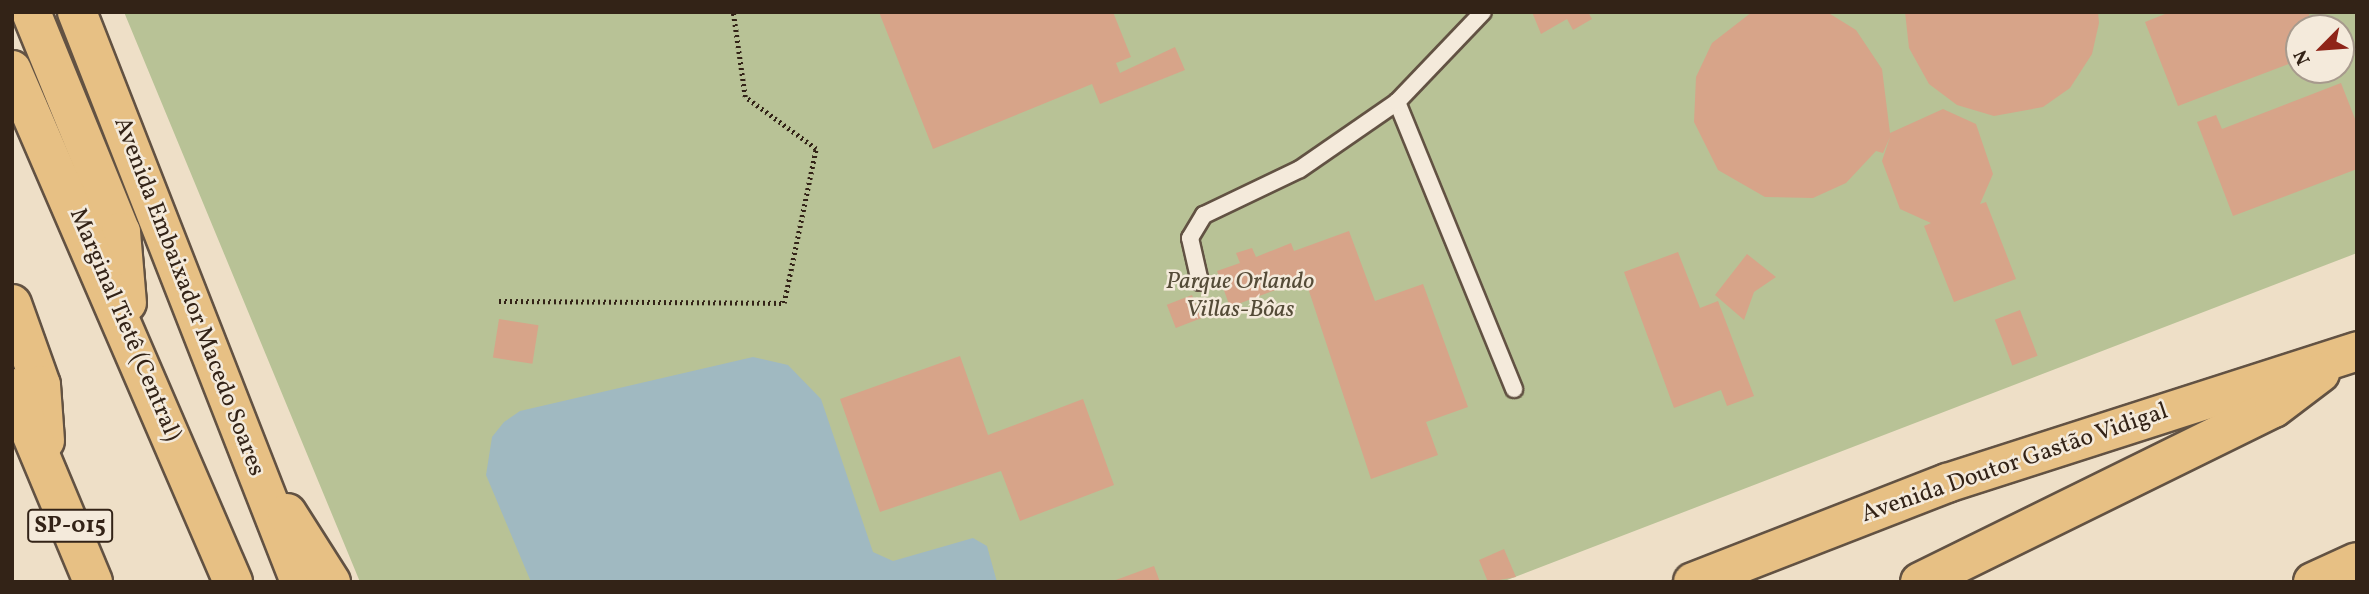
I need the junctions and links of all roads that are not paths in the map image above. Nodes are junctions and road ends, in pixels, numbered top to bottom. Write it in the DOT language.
graph roads {
  1 [pos="31,12"];
  2 [pos="77,12"];
  3 [pos="1483,12"];
  4 [pos="12,71"];
  5 [pos="1397,102"];
  6 [pos="1200,282"];
  7 [pos="12,304"];
  8 [pos="129,333"];
  9 [pos="2349,354"];
  10 [pos="12,388"];
  11 [pos="1514,389"];
  12 [pos="255,469"];
  13 [pos="47,471"];
  14 [pos="2357,562"];
  15 [pos="93,582"];
  16 [pos="233,582"];
  17 [pos="300,582"];
  18 [pos="331,582"];
  19 [pos="1693,582"];
  20 [pos="1920,582"];
  21 [pos="2313,582"];
  1 -- 8 [label="highway"];
  2 -- 12 [label="highway, Avenida Embaixador Macedo Soares"];
  3 -- 5 [label="lane"];
  4 -- 8 [label="highway, Marginal Tietê (Central)"];
  5 -- 6 [label="lane"];
  5 -- 11 [label="lane"];
  7 -- 13 [label="highway"];
  8 -- 16 [label="highway, Marginal Tietê (Central)"];
  9 -- 19 [label="highway, Avenida Doutor Gastão Vidigal"];
  9 -- 20 [label="highway"];
  10 -- 13 [label="highway, SP-015"];
  12 -- 17 [label="highway, Avenida Embaixador Macedo Soares"];
  12 -- 18 [label="highway"];
  13 -- 15 [label="highway, SP-015"];
  14 -- 21 [label="highway"];
}
